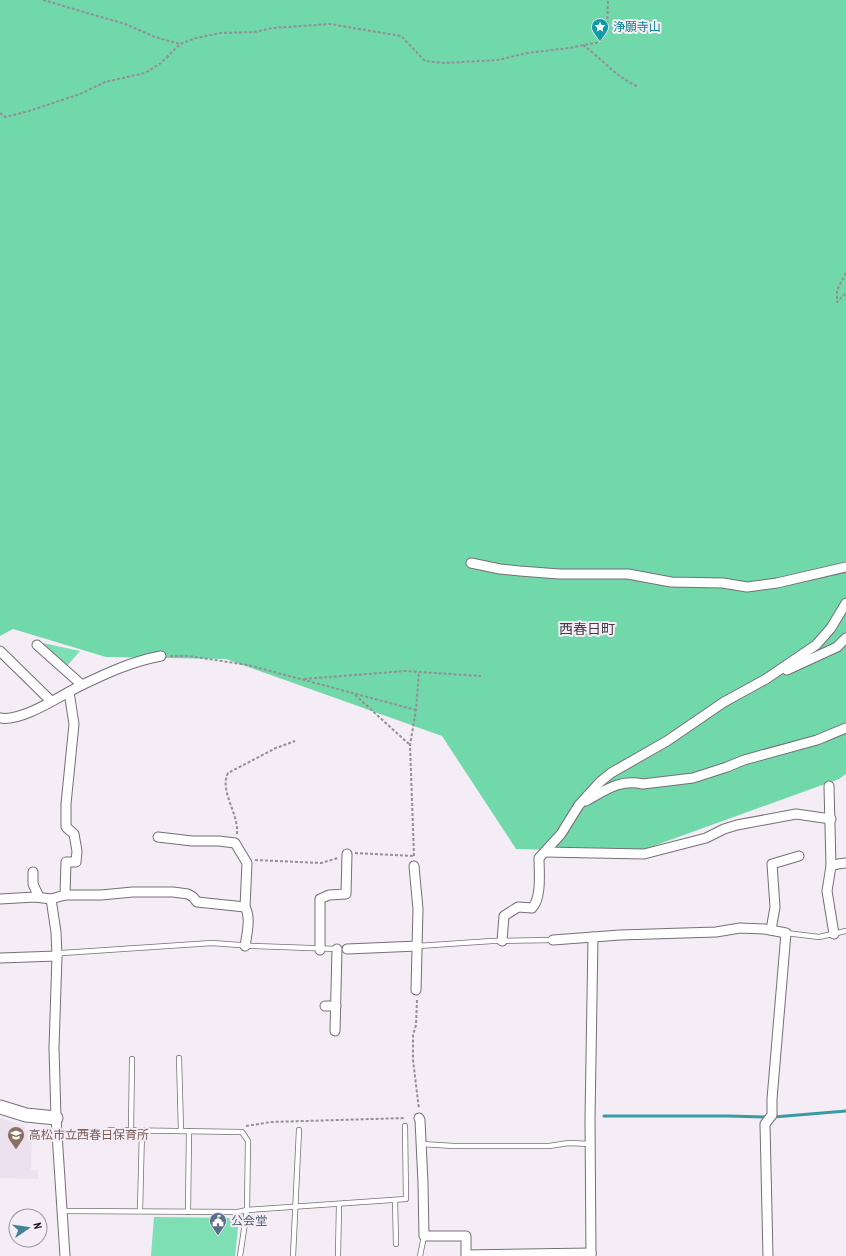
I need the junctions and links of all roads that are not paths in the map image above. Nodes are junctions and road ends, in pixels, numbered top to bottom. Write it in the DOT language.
graph roads {
  1 [pos="471,563"];
  2 [pos="846,567"];
  3 [pos="846,604"];
  4 [pos="846,638"];
  5 [pos="37,645"];
  6 [pos="0,651"];
  7 [pos="161,656"];
  8 [pos="767,678"];
  9 [pos="82,685"];
  10 [pos="69,692"];
  11 [pos="51,701"];
  12 [pos="0,718"];
  13 [pos="846,728"];
  14 [pos="830,786"];
  15 [pos="579,805"];
  16 [pos="831,819"];
  17 [pos="158,837"];
  18 [pos="545,852"];
  19 [pos="347,854"];
  20 [pos="799,856"];
  21 [pos="414,861"];
  22 [pos="846,863"];
  23 [pos="831,866"];
  24 [pos="33,872"];
  25 [pos="65,895"];
  26 [pos="39,897"];
  27 [pos="51,898"];
  28 [pos="0,899"];
  29 [pos="245,907"];
  30 [pos="771,930"];
  31 [pos="846,931"];
  32 [pos="786,933"];
  33 [pos="834,934"];
  34 [pos="594,937"];
  35 [pos="553,940"];
  36 [pos="502,941"];
  37 [pos="245,946"];
  38 [pos="418,946"];
  39 [pos="337,949"];
  40 [pos="347,949"];
  41 [pos="320,950"];
  42 [pos="57,956"];
  43 [pos="0,958"];
  44 [pos="416,990"];
  45 [pos="325,1006"];
  46 [pos="336,1006"];
  47 [pos="335,1031"];
  48 [pos="180,1058"];
  49 [pos="132,1059"];
  50 [pos="0,1107"];
  51 [pos="56,1118"];
  52 [pos="419,1118"];
  53 [pos="405,1126"];
  54 [pos="110,1130"];
  55 [pos="131,1130"];
  56 [pos="142,1130"];
  57 [pos="299,1130"];
  58 [pos="180,1131"];
  59 [pos="189,1131"];
  60 [pos="421,1144"];
  61 [pos="590,1144"];
  62 [pos="395,1200"];
  63 [pos="339,1204"];
  64 [pos="296,1206"];
  65 [pos="247,1210"];
  66 [pos="63,1211"];
  67 [pos="140,1211"];
  68 [pos="188,1212"];
  69 [pos="424,1236"];
  70 [pos="396,1244"];
  71 [pos="590,1254"];
  72 [pos="65,1256"];
  73 [pos="240,1256"];
  74 [pos="293,1256"];
  75 [pos="338,1256"];
  76 [pos="420,1256"];
  77 [pos="768,1256"];
  1 -- 2 [label="street"];
  3 -- 8 [label="street"];
  4 -- 8 [label="street"];
  5 -- 9 [label="street"];
  6 -- 11 [label="street"];
  7 -- 9 [label="street"];
  8 -- 15 [label="street"];
  9 -- 10 [label="street"];
  10 -- 11 [label="street"];
  10 -- 25 [label="street"];
  11 -- 12 [label="street"];
  13 -- 15 [label="street"];
  14 -- 16 [label="street"];
  15 -- 18 [label="street"];
  16 -- 18 [label="street"];
  16 -- 23 [label="street"];
  17 -- 29 [label="street"];
  18 -- 36 [label="street"];
  19 -- 41 [label="street"];
  20 -- 30 [label="street"];
  21 -- 38 [label="street"];
  22 -- 23 [label="street"];
  23 -- 33 [label="street"];
  24 -- 26 [label="street"];
  25 -- 27 [label="street"];
  25 -- 29 [label="street"];
  26 -- 27 [label="street"];
  26 -- 28 [label="street"];
  27 -- 42 [label="street"];
  29 -- 37 [label="street"];
  30 -- 32 [label="street"];
  30 -- 34 [label="street"];
  31 -- 33 [label="lane"];
  32 -- 33 [label="lane"];
  32 -- 77 [label="street"];
  34 -- 35 [label="street"];
  34 -- 61 [label="street"];
  35 -- 36 [label="lane"];
  36 -- 38 [label="lane"];
  37 -- 41 [label="lane"];
  37 -- 42 [label="lane"];
  38 -- 40 [label="street"];
  38 -- 44 [label="street"];
  39 -- 40 [label="lane"];
  39 -- 41 [label="lane"];
  39 -- 46 [label="street"];
  42 -- 43 [label="street"];
  42 -- 51 [label="street"];
  45 -- 46 [label="street"];
  46 -- 47 [label="street"];
  48 -- 58 [label="lane"];
  49 -- 55 [label="lane"];
  50 -- 51 [label="street"];
  51 -- 66 [label="street"];
  52 -- 60 [label="street"];
  53 -- 62 [label="lane"];
  54 -- 55 [label="lane"];
  55 -- 56 [label="lane"];
  56 -- 58 [label="lane"];
  56 -- 67 [label="lane"];
  57 -- 64 [label="lane"];
  58 -- 59 [label="lane"];
  59 -- 65 [label="lane"];
  59 -- 68 [label="lane"];
  60 -- 61 [label="lane"];
  60 -- 69 [label="street"];
  61 -- 71 [label="street"];
  62 -- 63 [label="lane"];
  62 -- 70 [label="lane"];
  63 -- 64 [label="lane"];
  63 -- 75 [label="lane"];
  64 -- 65 [label="lane"];
  64 -- 74 [label="lane"];
  65 -- 68 [label="lane"];
  65 -- 73 [label="lane"];
  66 -- 67 [label="lane"];
  66 -- 72 [label="street"];
  67 -- 68 [label="lane"];
  69 -- 71 [label="street"];
  69 -- 76 [label="lane"];
}
